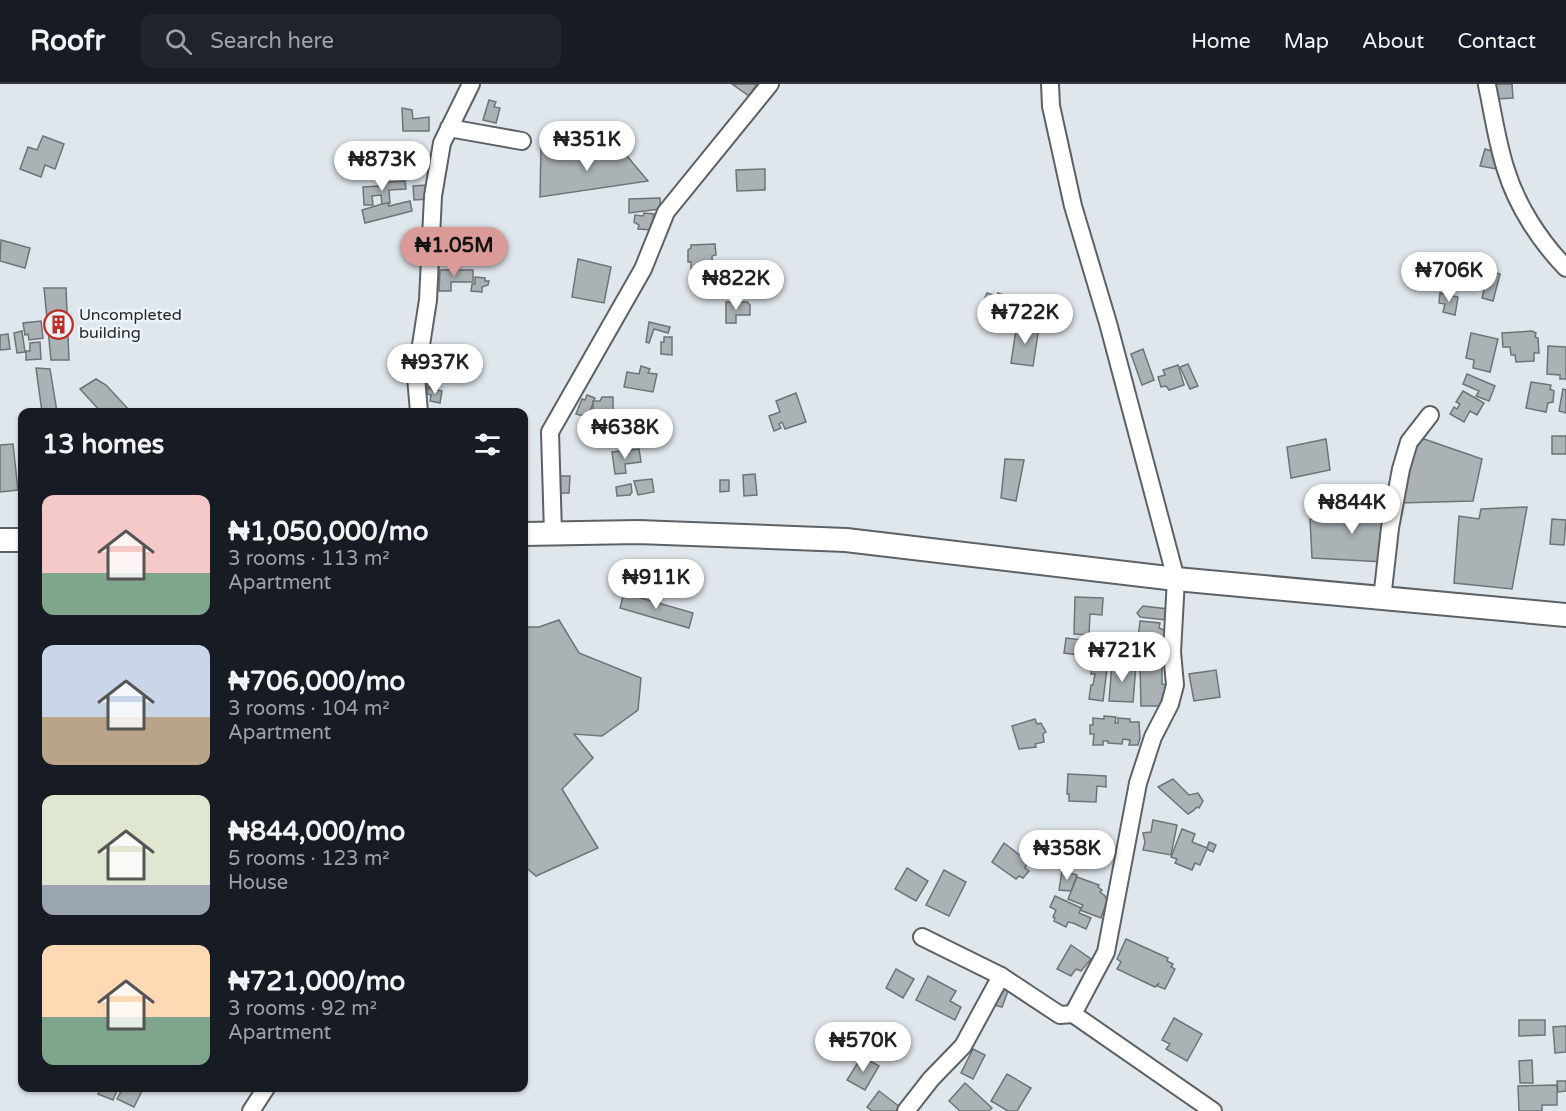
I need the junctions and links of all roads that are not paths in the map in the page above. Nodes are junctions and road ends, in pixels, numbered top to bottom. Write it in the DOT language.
graph roads {
  1 [pos="471,84"];
  2 [pos="770,84"];
  3 [pos="1050,84"];
  4 [pos="1487,85"];
  5 [pos="449,128"];
  6 [pos="522,141"];
  7 [pos="1566,268"];
  8 [pos="419,408"];
  9 [pos="1430,415"];
  10 [pos="553,533"];
  11 [pos="528,534"];
  12 [pos="0,540"];
  13 [pos="18,540"];
  14 [pos="1176,579"];
  15 [pos="1382,599"];
  16 [pos="1566,615"];
  17 [pos="922,938"];
  18 [pos="1001,976"];
  19 [pos="1072,1014"];
  20 [pos="263,1092"];
  21 [pos="251,1111"];
  22 [pos="906,1111"];
  23 [pos="1212,1111"];
  1 -- 5 [label="street"];
  2 -- 10 [label="street"];
  3 -- 14 [label="street"];
  4 -- 7 [label="street"];
  5 -- 6 [label="street"];
  5 -- 8 [label="street"];
  9 -- 15 [label="street"];
  10 -- 11 [label="main road"];
  10 -- 14 [label="main road"];
  12 -- 13 [label="main road"];
  14 -- 15 [label="main road"];
  14 -- 19 [label="street"];
  15 -- 16 [label="main road"];
  17 -- 18 [label="street"];
  18 -- 19 [label="street"];
  18 -- 22 [label="street"];
  19 -- 23 [label="street"];
  20 -- 21 [label="street"];
}
